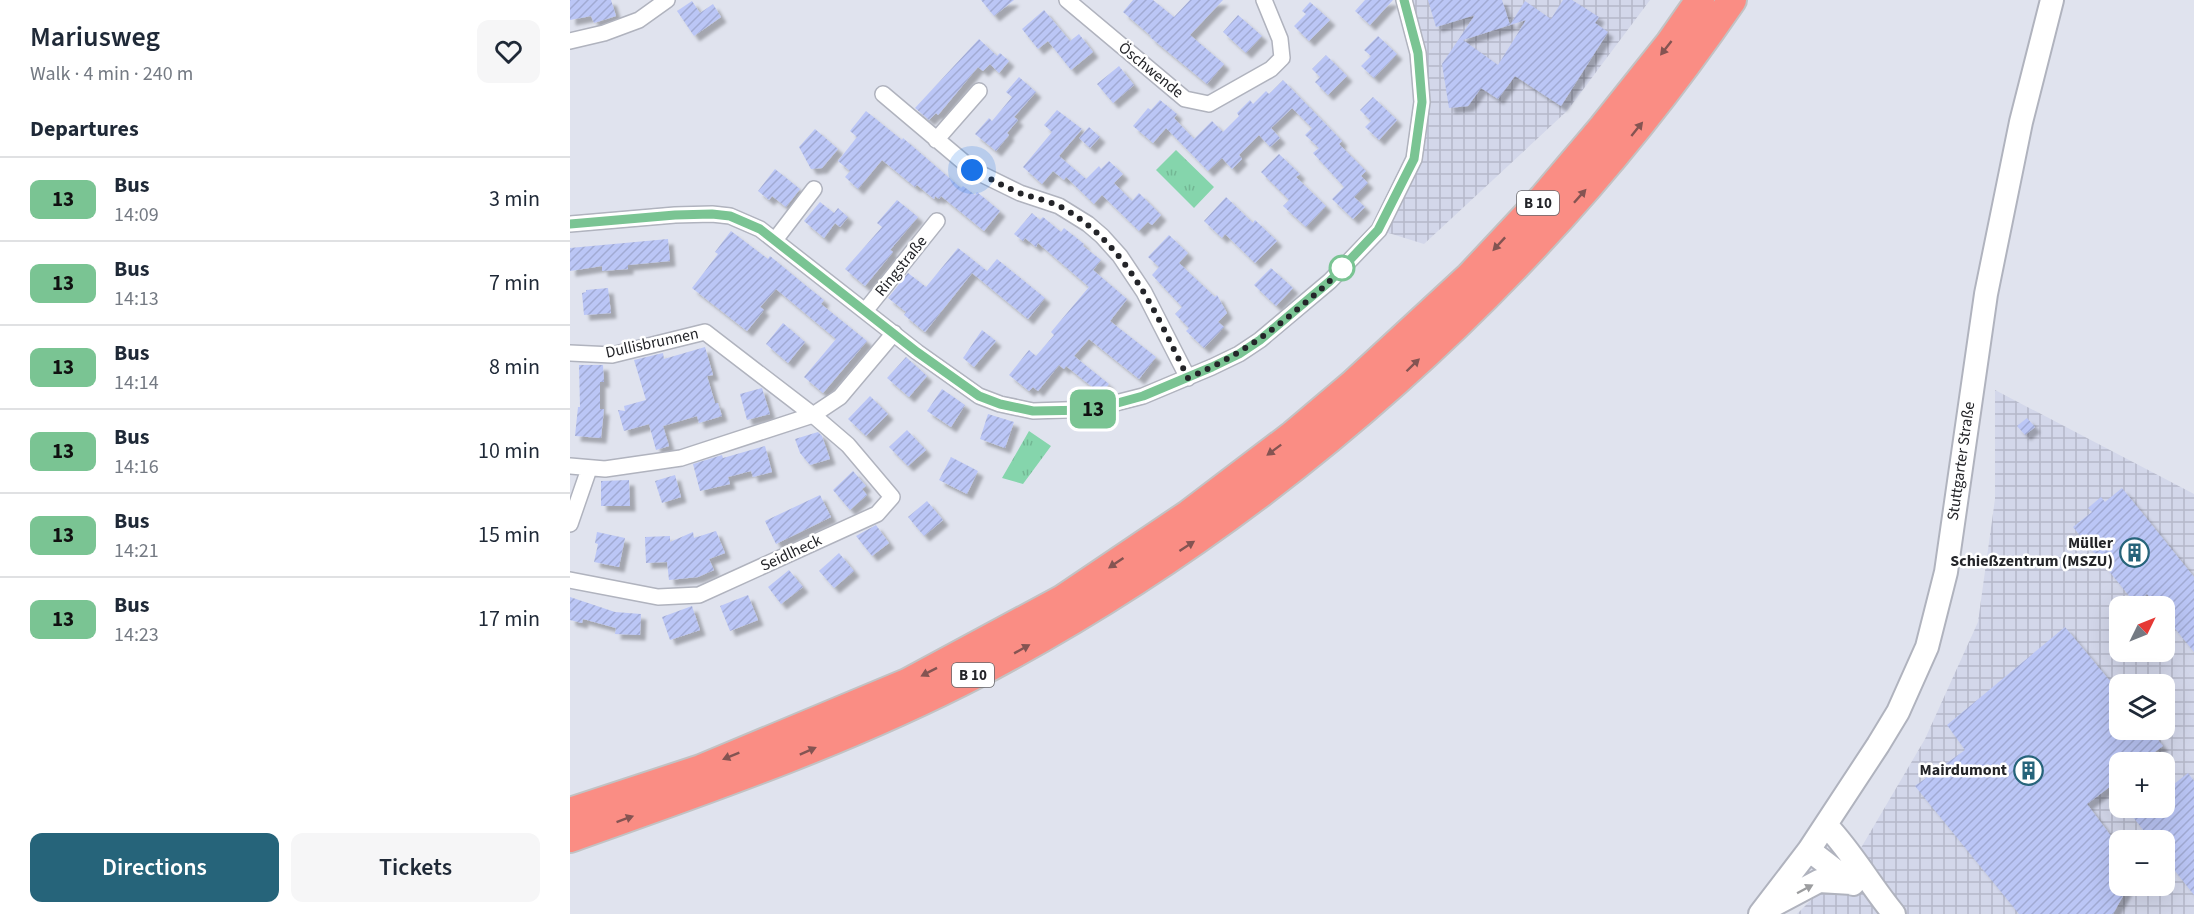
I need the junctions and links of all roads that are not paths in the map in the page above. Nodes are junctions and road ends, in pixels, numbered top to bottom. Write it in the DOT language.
graph roads {
  1 [pos="667,0"];
  2 [pos="1067,0"];
  3 [pos="1264,0"];
  4 [pos="1404,0"];
  5 [pos="1700,0"];
  6 [pos="1732,0"];
  7 [pos="2052,0"];
  8 [pos="570,41"];
  9 [pos="979,91"];
  10 [pos="883,94"];
  11 [pos="936,141"];
  12 [pos="814,189"];
  13 [pos="938,221"];
  14 [pos="570,224"];
  15 [pos="775,240"];
  16 [pos="865,311"];
  17 [pos="894,333"];
  18 [pos="570,353"];
  19 [pos="1188,378"];
  20 [pos="813,415"];
  21 [pos="570,466"];
  22 [pos="590,469"];
  23 [pos="570,524"];
  24 [pos="570,580"];
  25 [pos="570,812"];
  26 [pos="1826,825"];
  27 [pos="570,838"];
  28 [pos="1809,850"];
  29 [pos="1852,883"];
  30 [pos="1877,893"];
  31 [pos="1761,913"];
  32 [pos="1894,914"];
  1 -- 8 [label="street"];
  2 -- 3 [label="street, Öschwende"];
  4 -- 19 [label="street, Ringstraße"];
  5 -- 25 [label="highway, B 10, one-way"];
  27 -- 6 [label="highway, B 10, one-way"];
  7 -- 26 [label="main road, Stuttgarter Straße"];
  9 -- 11 [label="street"];
  10 -- 11 [label="street"];
  11 -- 19 [label="street"];
  12 -- 15 [label="street"];
  13 -- 16 [label="street, Ringstraße"];
  14 -- 15 [label="street, Ringstraße"];
  15 -- 16 [label="street, Ringstraße"];
  16 -- 17 [label="street, Ringstraße"];
  17 -- 19 [label="street, Ringstraße"];
  17 -- 20 [label="street"];
  18 -- 20 [label="street, Dullisbrunnen"];
  20 -- 22 [label="street"];
  20 -- 24 [label="street, Seidlheck"];
  21 -- 22 [label="street"];
  22 -- 23 [label="street"];
  26 -- 28 [label="main road, Stuttgarter Straße"];
  26 -- 30 [label="main road"];
  28 -- 29 [label="main road"];
  28 -- 31 [label="main road, Stuttgarter Straße"];
  29 -- 30 [label="main road"];
  31 -- 29 [label="main road, one-way"];
  30 -- 32 [label="main road"];
}
